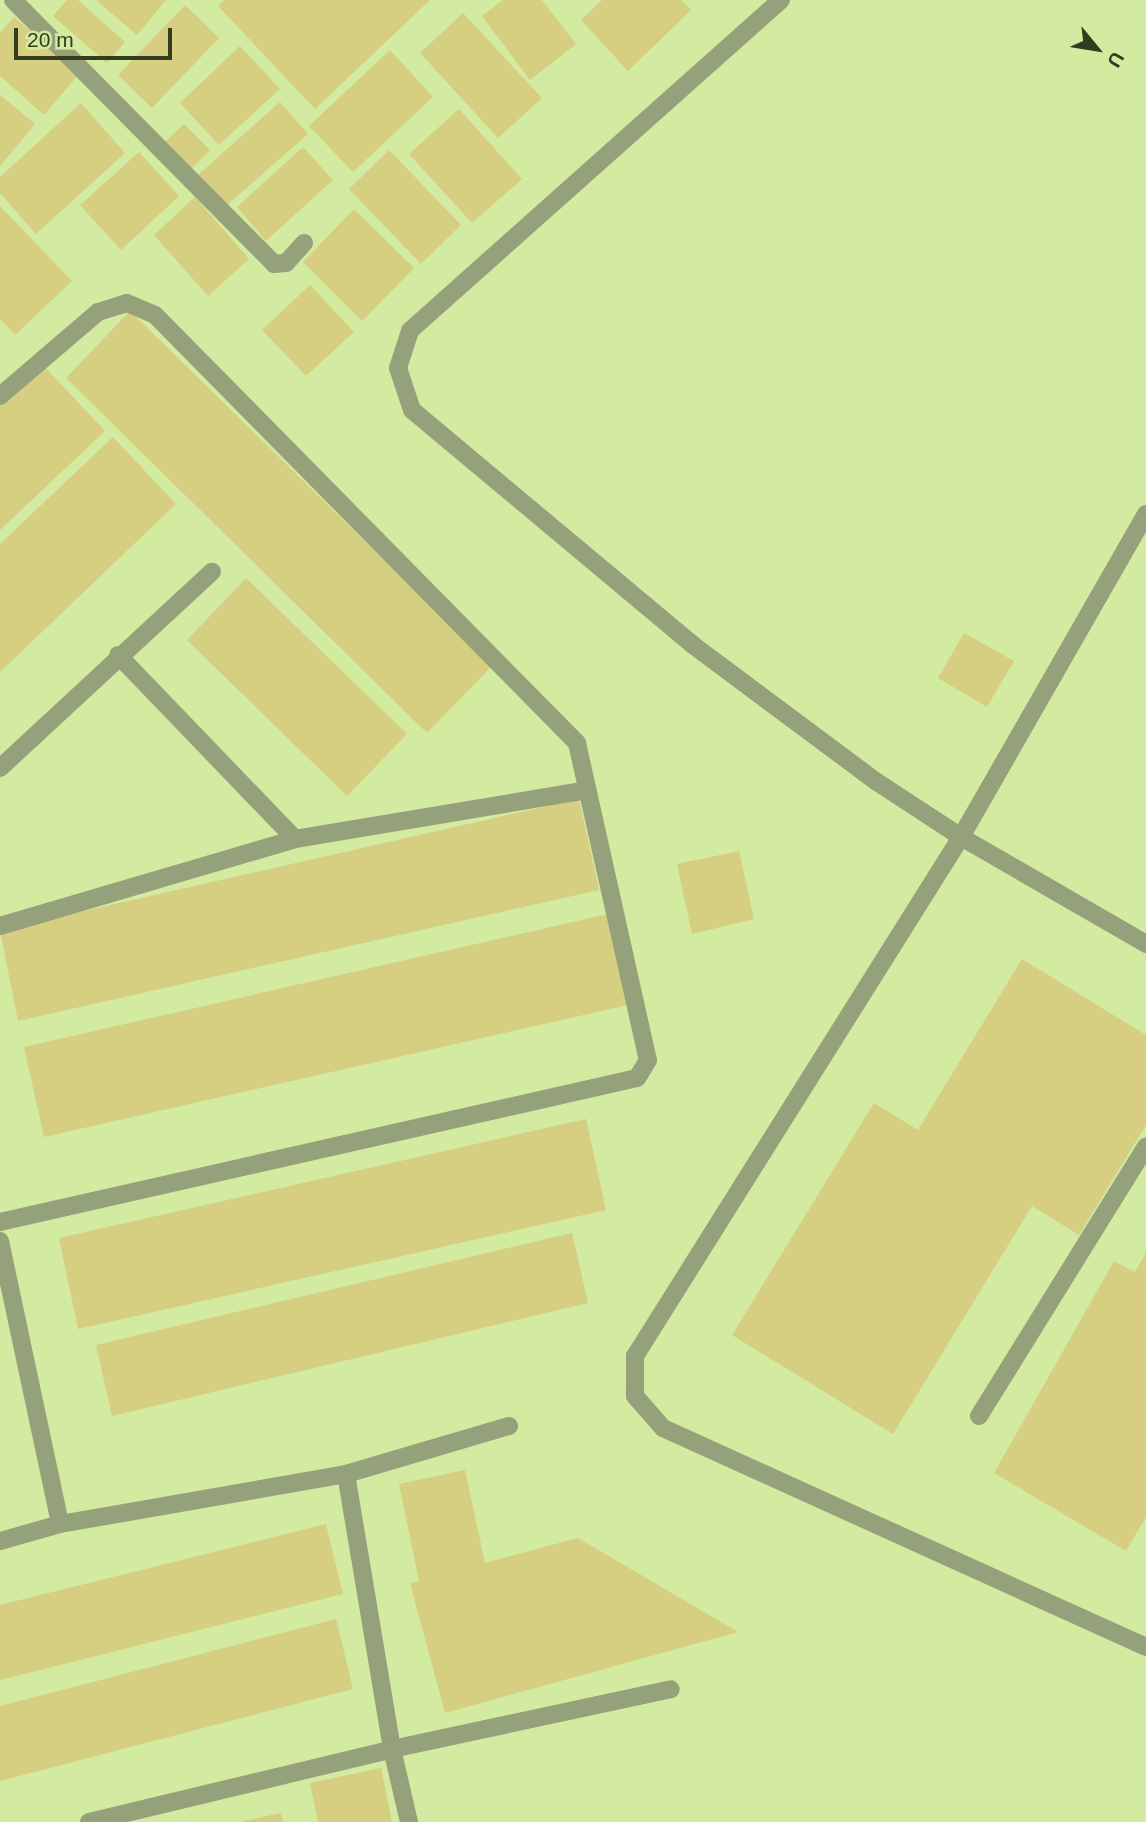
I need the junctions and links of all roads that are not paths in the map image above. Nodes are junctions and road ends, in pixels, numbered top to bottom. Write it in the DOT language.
graph roads {
  1 [pos="13,0"];
  2 [pos="781,0"];
  3 [pos="304,243"];
  4 [pos="0,396"];
  5 [pos="1146,514"];
  6 [pos="212,572"];
  7 [pos="118,655"];
  8 [pos="0,768"];
  9 [pos="587,790"];
  10 [pos="961,837"];
  11 [pos="295,839"];
  12 [pos="0,926"];
  13 [pos="1146,944"];
  14 [pos="1146,1147"];
  15 [pos="0,1222"];
  16 [pos="0,1241"];
  17 [pos="979,1416"];
  18 [pos="509,1426"];
  19 [pos="346,1474"];
  20 [pos="60,1524"];
  21 [pos="0,1541"];
  22 [pos="1146,1647"];
  23 [pos="671,1689"];
  24 [pos="392,1749"];
  25 [pos="101,1820"];
  26 [pos="409,1822"];
  1 -- 3 [label="street"];
  2 -- 10 [label="street"];
  4 -- 9 [label="street"];
  5 -- 10 [label="street"];
  6 -- 7 [label="street"];
  7 -- 8 [label="street"];
  7 -- 11 [label="street"];
  9 -- 11 [label="street"];
  9 -- 15 [label="street"];
  10 -- 13 [label="street"];
  10 -- 22 [label="street"];
  11 -- 12 [label="street"];
  14 -- 17 [label="street"];
  16 -- 20 [label="street"];
  18 -- 19 [label="street"];
  19 -- 20 [label="street"];
  19 -- 24 [label="street"];
  20 -- 21 [label="street"];
  23 -- 24 [label="street"];
  24 -- 25 [label="street"];
  24 -- 26 [label="street"];
}
